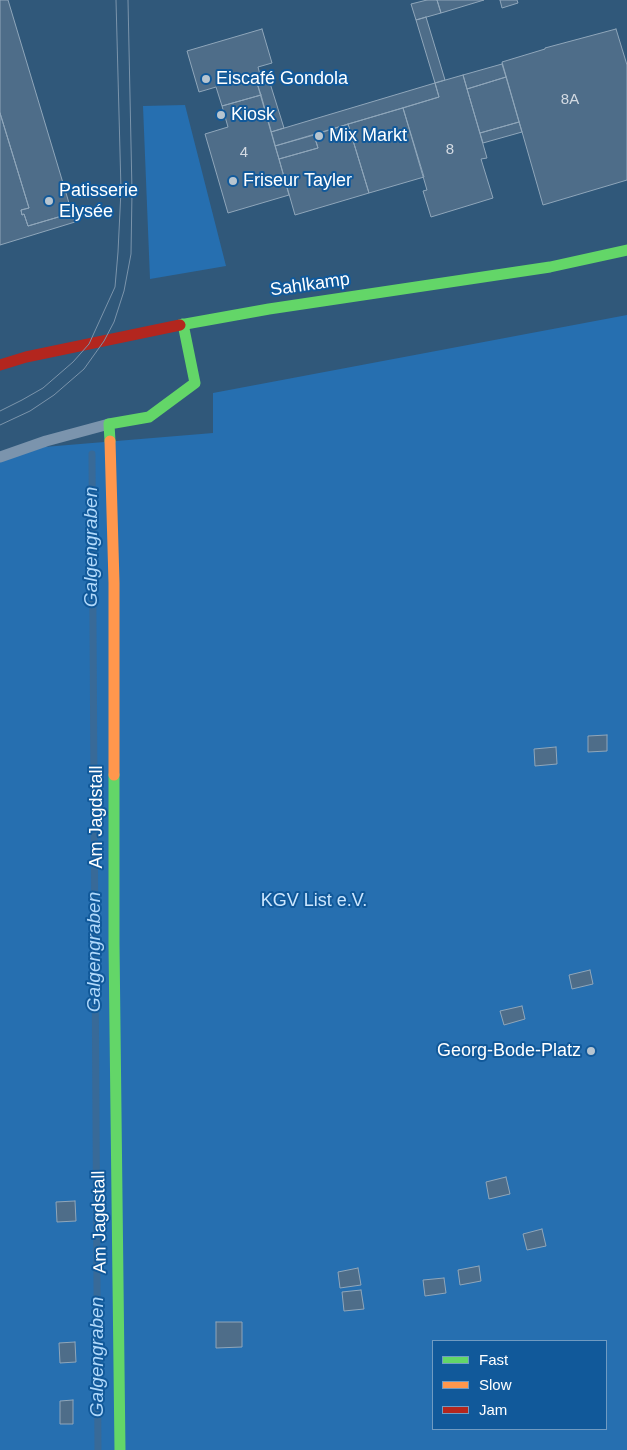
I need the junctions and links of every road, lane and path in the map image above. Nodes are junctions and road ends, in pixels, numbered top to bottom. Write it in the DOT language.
graph roads {
  1 [pos="627,250"];
  2 [pos="183,324"];
  3 [pos="0,365"];
  4 [pos="110,424"];
  5 [pos="0,457"];
  6 [pos="120,1450"];
  1 -- 2 [label="street, Sahlkamp"];
  2 -- 3 [label="street, Sahlkamp"];
  2 -- 4 [label="street"];
  4 -- 5 [label="lane"];
  4 -- 6 [label="street, Am Jagdstall"];
}
